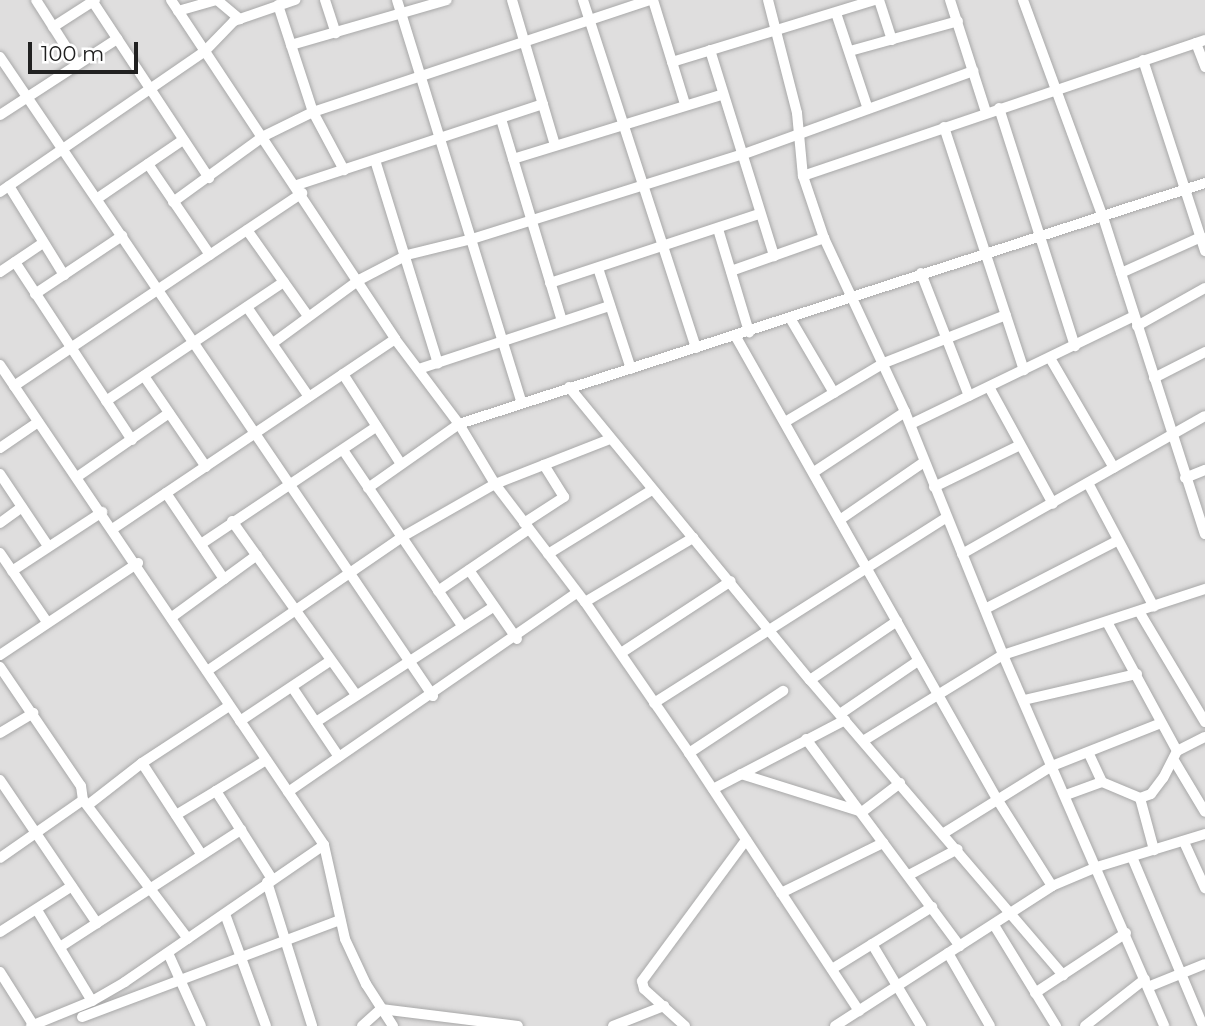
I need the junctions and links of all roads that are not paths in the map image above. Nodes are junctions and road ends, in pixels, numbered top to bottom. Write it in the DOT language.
graph roads {
  1 [pos="36,0"];
  2 [pos="171,0"];
  3 [pos="217,0"];
  4 [pos="295,0"];
  5 [pos="325,0"];
  6 [pos="397,0"];
  7 [pos="447,0"];
  8 [pos="512,0"];
  9 [pos="583,0"];
  10 [pos="652,0"];
  11 [pos="768,0"];
  12 [pos="877,0"];
  13 [pos="950,0"];
  14 [pos="1023,0"];
  15 [pos="94,1"];
  16 [pos="278,5"];
  17 [pos="178,11"];
  18 [pos="402,13"];
  19 [pos="836,13"];
  20 [pos="240,19"];
  21 [pos="589,21"];
  22 [pos="958,21"];
  23 [pos="53,27"];
  24 [pos="778,29"];
  25 [pos="336,33"];
  26 [pos="117,39"];
  27 [pos="524,40"];
  28 [pos="892,40"];
  29 [pos="1201,41"];
  30 [pos="291,45"];
  31 [pos="710,50"];
  32 [pos="850,51"];
  33 [pos="204,52"];
  34 [pos="0,57"];
  35 [pos="1143,60"];
  36 [pos="672,62"];
  37 [pos="77,64"];
  38 [pos="1205,67"];
  39 [pos="973,71"];
  40 [pos="422,74"];
  41 [pos="150,88"];
  42 [pos="1057,90"];
  43 [pos="721,95"];
  44 [pos="27,97"];
  45 [pos="543,104"];
  46 [pos="685,104"];
  47 [pos="999,108"];
  48 [pos="868,109"];
  49 [pos="313,112"];
  50 [pos="986,113"];
  51 [pos="0,115"];
  52 [pos="501,119"];
  53 [pos="623,122"];
  54 [pos="944,127"];
  55 [pos="801,134"];
  56 [pos="264,136"];
  57 [pos="442,138"];
  58 [pos="183,140"];
  59 [pos="555,145"];
  60 [pos="64,148"];
  61 [pos="744,155"];
  62 [pos="513,159"];
  63 [pos="375,160"];
  64 [pos="148,164"];
  65 [pos="344,170"];
  66 [pos="803,176"];
  67 [pos="209,178"];
  68 [pos="643,183"];
  69 [pos="1205,183"];
  70 [pos="5,189"];
  71 [pos="300,189"];
  72 [pos="1187,189"];
  73 [pos="98,198"];
  74 [pos="173,202"];
  75 [pos="758,214"];
  76 [pos="1103,217"];
  77 [pos="530,220"];
  78 [pos="718,229"];
  79 [pos="247,230"];
  80 [pos="122,236"];
  81 [pos="1042,236"];
  82 [pos="1200,237"];
  83 [pos="824,238"];
  84 [pos="472,239"];
  85 [pos="43,243"];
  86 [pos="661,245"];
  87 [pos="1205,251"];
  88 [pos="984,253"];
  89 [pos="210,255"];
  90 [pos="407,255"];
  91 [pos="774,256"];
  92 [pos="15,262"];
  93 [pos="598,268"];
  94 [pos="731,271"];
  95 [pos="0,272"];
  96 [pos="921,273"];
  97 [pos="1121,273"];
  98 [pos="64,275"];
  99 [pos="359,280"];
  100 [pos="284,282"];
  101 [pos="550,283"];
  102 [pos="1205,288"];
  103 [pos="158,289"];
  104 [pos="35,294"];
  105 [pos="855,295"];
  106 [pos="610,306"];
  107 [pos="247,307"];
  108 [pos="1006,315"];
  109 [pos="308,316"];
  110 [pos="790,318"];
  111 [pos="562,321"];
  112 [pos="1135,321"];
  113 [pos="749,332"];
  114 [pos="736,337"];
  115 [pos="945,338"];
  116 [pos="395,339"];
  117 [pos="193,342"];
  118 [pos="503,342"];
  119 [pos="273,343"];
  120 [pos="1074,346"];
  121 [pos="69,348"];
  122 [pos="696,348"];
  123 [pos="1205,352"];
  124 [pos="1050,358"];
  125 [pos="438,363"];
  126 [pos="884,363"];
  127 [pos="0,365"];
  128 [pos="419,369"];
  129 [pos="631,369"];
  130 [pos="1024,370"];
  131 [pos="343,374"];
  132 [pos="144,376"];
  133 [pos="1154,378"];
  134 [pos="15,386"];
  135 [pos="569,387"];
  136 [pos="989,387"];
  137 [pos="834,393"];
  138 [pos="969,396"];
  139 [pos="309,397"];
  140 [pos="107,401"];
  141 [pos="522,402"];
  142 [pos="169,412"];
  143 [pos="905,412"];
  144 [pos="1205,416"];
  145 [pos="38,422"];
  146 [pos="785,422"];
  147 [pos="459,424"];
  148 [pos="911,424"];
  149 [pos="376,427"];
  150 [pos="257,434"];
  151 [pos="1170,436"];
  152 [pos="610,439"];
  153 [pos="132,440"];
  154 [pos="1020,445"];
  155 [pos="0,448"];
  156 [pos="342,450"];
  157 [pos="924,462"];
  158 [pos="401,464"];
  159 [pos="544,465"];
  160 [pos="206,467"];
  161 [pos="1114,468"];
  162 [pos="1205,470"];
  163 [pos="814,472"];
  164 [pos="0,474"];
  165 [pos="77,477"];
  166 [pos="1185,478"];
  167 [pos="1088,482"];
  168 [pos="288,484"];
  169 [pos="495,484"];
  170 [pos="934,487"];
  171 [pos="368,488"];
  172 [pos="652,490"];
  173 [pos="166,493"];
  174 [pos="1053,504"];
  175 [pos="22,507"];
  176 [pos="102,512"];
  177 [pos="946,518"];
  178 [pos="841,519"];
  179 [pos="233,521"];
  180 [pos="0,523"];
  181 [pos="527,526"];
  182 [pos="114,528"];
  183 [pos="1205,532"];
  184 [pos="402,537"];
  185 [pos="693,538"];
  186 [pos="1117,541"];
  187 [pos="201,544"];
  188 [pos="48,546"];
  189 [pos="0,553"];
  190 [pos="548,554"];
  191 [pos="962,554"];
  192 [pos="257,555"];
  193 [pos="138,563"];
  194 [pos="866,568"];
  195 [pos="469,570"];
  196 [pos="12,571"];
  197 [pos="345,571"];
  198 [pos="224,579"];
  199 [pos="731,582"];
  200 [pos="1205,589"];
  201 [pos="438,591"];
  202 [pos="578,593"];
  203 [pos="585,602"];
  204 [pos="493,607"];
  205 [pos="1154,607"];
  206 [pos="295,609"];
  207 [pos="985,609"];
  208 [pos="1140,613"];
  209 [pos="172,617"];
  210 [pos="897,621"];
  211 [pos="47,622"];
  212 [pos="1107,622"];
  213 [pos="462,626"];
  214 [pos="770,628"];
  215 [pos="517,639"];
  216 [pos="621,653"];
  217 [pos="0,655"];
  218 [pos="1003,655"];
  219 [pos="330,661"];
  220 [pos="408,661"];
  221 [pos="918,661"];
  222 [pos="0,667"];
  223 [pos="207,671"];
  224 [pos="1137,674"];
  225 [pos="810,680"];
  226 [pos="292,687"];
  227 [pos="783,691"];
  228 [pos="936,693"];
  229 [pos="356,695"];
  230 [pos="433,696"];
  231 [pos="1024,700"];
  232 [pos="654,703"];
  233 [pos="229,706"];
  234 [pos="33,713"];
  235 [pos="842,717"];
  236 [pos="240,721"];
  237 [pos="316,722"];
  238 [pos="1205,722"];
  239 [pos="1161,723"];
  240 [pos="0,733"];
  241 [pos="1205,737"];
  242 [pos="806,739"];
  243 [pos="863,741"];
  244 [pos="690,753"];
  245 [pos="1088,754"];
  246 [pos="339,757"];
  247 [pos="1176,757"];
  248 [pos="266,760"];
  249 [pos="142,762"];
  250 [pos="1052,766"];
  251 [pos="741,774"];
  252 [pos="1,782"];
  253 [pos="1102,782"];
  254 [pos="900,783"];
  255 [pos="713,789"];
  256 [pos="216,791"];
  257 [pos="288,792"];
  258 [pos="1066,795"];
  259 [pos="1140,797"];
  260 [pos="997,799"];
  261 [pos="85,802"];
  262 [pos="1205,811"];
  263 [pos="862,812"];
  264 [pos="176,815"];
  265 [pos="242,830"];
  266 [pos="37,833"];
  267 [pos="944,833"];
  268 [pos="1205,834"];
  269 [pos="746,840"];
  270 [pos="1184,842"];
  271 [pos="883,843"];
  272 [pos="324,845"];
  273 [pos="958,849"];
  274 [pos="1154,850"];
  275 [pos="201,854"];
  276 [pos="1132,857"];
  277 [pos="0,858"];
  278 [pos="1097,867"];
  279 [pos="909,875"];
  280 [pos="269,880"];
  281 [pos="72,886"];
  282 [pos="1052,886"];
  283 [pos="149,888"];
  284 [pos="1205,888"];
  285 [pos="781,893"];
  286 [pos="932,907"];
  287 [pos="37,910"];
  288 [pos="225,914"];
  289 [pos="1012,914"];
  290 [pos="340,920"];
  291 [pos="97,923"];
  292 [pos="994,925"];
  293 [pos="0,932"];
  294 [pos="1126,933"];
  295 [pos="188,939"];
  296 [pos="287,940"];
  297 [pos="872,944"];
  298 [pos="960,946"];
  299 [pos="60,947"];
  300 [pos="168,953"];
  301 [pos="948,953"];
  302 [pos="241,957"];
  303 [pos="1205,964"];
  304 [pos="832,969"];
  305 [pos="0,972"];
  306 [pos="1180,973"];
  307 [pos="1063,975"];
  308 [pos="180,980"];
  309 [pos="1146,983"];
  310 [pos="899,986"];
  311 [pos="4,988"];
  312 [pos="1035,993"];
  313 [pos="92,1002"];
  314 [pos="664,1006"];
  315 [pos="381,1009"];
  316 [pos="859,1011"];
  317 [pos="78,1013"];
  318 [pos="466,1022"];
  319 [pos="1161,1024"];
  320 [pos="32,1026"];
  321 [pos="89,1026"];
  322 [pos="201,1026"];
  323 [pos="266,1026"];
  324 [pos="312,1026"];
  325 [pos="362,1026"];
  326 [pos="393,1026"];
  327 [pos="518,1026"];
  328 [pos="613,1026"];
  329 [pos="685,1026"];
  330 [pos="835,1026"];
  331 [pos="921,1026"];
  332 [pos="990,1026"];
  333 [pos="1056,1026"];
  334 [pos="1085,1026"];
  335 [pos="1203,1026"];
  1 -- 23 [label="street"];
  2 -- 17 [label="street"];
  3 -- 17 [label="street"];
  3 -- 20 [label="street"];
  4 -- 16 [label="street"];
  5 -- 25 [label="street"];
  6 -- 18 [label="street"];
  7 -- 18 [label="street"];
  8 -- 27 [label="street"];
  9 -- 21 [label="street"];
  10 -- 21 [label="street"];
  10 -- 36 [label="street"];
  11 -- 24 [label="street"];
  12 -- 19 [label="street"];
  12 -- 28 [label="street"];
  13 -- 22 [label="street"];
  14 -- 42 [label="street"];
  15 -- 23 [label="street"];
  15 -- 26 [label="street"];
  16 -- 20 [label="street"];
  16 -- 30 [label="street"];
  17 -- 33 [label="street"];
  18 -- 25 [label="street"];
  18 -- 40 [label="street"];
  19 -- 24 [label="street"];
  19 -- 32 [label="street"];
  20 -- 33 [label="street"];
  21 -- 27 [label="street"];
  21 -- 53 [label="street"];
  22 -- 28 [label="street"];
  22 -- 39 [label="street"];
  23 -- 37 [label="street"];
  24 -- 31 [label="street"];
  24 -- 55 [label="street"];
  25 -- 30 [label="street"];
  26 -- 37 [label="street"];
  26 -- 41 [label="street"];
  27 -- 40 [label="street"];
  27 -- 45 [label="street"];
  28 -- 32 [label="street"];
  29 -- 35 [label="street"];
  29 -- 38 [label="street"];
  30 -- 49 [label="street"];
  31 -- 36 [label="street"];
  31 -- 43 [label="street"];
  32 -- 48 [label="street"];
  33 -- 41 [label="street"];
  33 -- 56 [label="street"];
  34 -- 44 [label="street"];
  35 -- 42 [label="street"];
  35 -- 72 [label="street"];
  36 -- 46 [label="street"];
  37 -- 44 [label="street"];
  39 -- 48 [label="street"];
  39 -- 50 [label="street"];
  40 -- 49 [label="street"];
  40 -- 57 [label="street"];
  41 -- 58 [label="street"];
  41 -- 60 [label="street"];
  42 -- 47 [label="street"];
  42 -- 76 [label="street"];
  43 -- 46 [label="street"];
  43 -- 61 [label="street"];
  44 -- 51 [label="street"];
  44 -- 60 [label="street"];
  45 -- 52 [label="street"];
  45 -- 59 [label="street"];
  46 -- 53 [label="street"];
  47 -- 50 [label="street"];
  47 -- 81 [label="street"];
  48 -- 55 [label="street"];
  49 -- 56 [label="street"];
  49 -- 65 [label="street"];
  50 -- 54 [label="street"];
  52 -- 57 [label="street"];
  52 -- 62 [label="street"];
  53 -- 59 [label="street"];
  53 -- 68 [label="street"];
  54 -- 66 [label="street"];
  54 -- 88 [label="street"];
  55 -- 61 [label="street"];
  55 -- 66 [label="street"];
  56 -- 67 [label="street"];
  56 -- 71 [label="street"];
  57 -- 63 [label="street"];
  57 -- 84 [label="street"];
  58 -- 64 [label="street"];
  58 -- 67 [label="street"];
  59 -- 62 [label="street"];
  60 -- 70 [label="street"];
  60 -- 73 [label="street"];
  61 -- 68 [label="street"];
  61 -- 75 [label="street"];
  62 -- 77 [label="street"];
  63 -- 65 [label="street"];
  63 -- 90 [label="street"];
  64 -- 73 [label="street"];
  64 -- 74 [label="street"];
  65 -- 71 [label="street"];
  66 -- 83 [label="street"];
  67 -- 74 [label="street"];
  68 -- 77 [label="street"];
  68 -- 86 [label="street"];
  69 -- 72 [label="street"];
  70 -- 85 [label="street"];
  71 -- 79 [label="street"];
  71 -- 99 [label="street"];
  72 -- 76 [label="street"];
  72 -- 82 [label="street"];
  73 -- 80 [label="street"];
  74 -- 89 [label="street"];
  75 -- 78 [label="street"];
  75 -- 91 [label="street"];
  76 -- 81 [label="street"];
  76 -- 97 [label="street"];
  77 -- 84 [label="street"];
  77 -- 101 [label="street"];
  78 -- 86 [label="street"];
  78 -- 94 [label="street"];
  79 -- 89 [label="street"];
  79 -- 100 [label="street"];
  80 -- 98 [label="street"];
  80 -- 103 [label="street"];
  81 -- 88 [label="street"];
  81 -- 120 [label="street"];
  82 -- 87 [label="street"];
  82 -- 97 [label="street"];
  83 -- 91 [label="street"];
  83 -- 105 [label="street"];
  84 -- 90 [label="street"];
  84 -- 118 [label="street"];
  85 -- 92 [label="street"];
  85 -- 98 [label="street"];
  86 -- 93 [label="street"];
  86 -- 122 [label="street"];
  88 -- 96 [label="street"];
  88 -- 108 [label="street"];
  89 -- 103 [label="street"];
  90 -- 99 [label="street"];
  90 -- 125 [label="street"];
  91 -- 94 [label="street"];
  92 -- 95 [label="street"];
  92 -- 104 [label="street"];
  93 -- 101 [label="street"];
  93 -- 106 [label="street"];
  94 -- 113 [label="street"];
  96 -- 105 [label="street"];
  96 -- 115 [label="street"];
  97 -- 112 [label="street"];
  98 -- 104 [label="street"];
  99 -- 109 [label="street"];
  99 -- 116 [label="street"];
  100 -- 107 [label="street"];
  100 -- 109 [label="street"];
  101 -- 111 [label="street"];
  102 -- 112 [label="street"];
  103 -- 117 [label="street"];
  103 -- 121 [label="street"];
  104 -- 121 [label="street"];
  105 -- 110 [label="street"];
  105 -- 126 [label="street"];
  106 -- 111 [label="street"];
  106 -- 129 [label="street"];
  107 -- 117 [label="street"];
  107 -- 119 [label="street"];
  108 -- 115 [label="street"];
  108 -- 130 [label="street"];
  109 -- 119 [label="street"];
  110 -- 113 [label="street"];
  110 -- 137 [label="street"];
  111 -- 118 [label="street"];
  112 -- 120 [label="street"];
  112 -- 133 [label="street"];
  113 -- 114 [label="street"];
  114 -- 122 [label="street"];
  114 -- 146 [label="street"];
  115 -- 126 [label="street"];
  115 -- 138 [label="street"];
  116 -- 128 [label="street"];
  116 -- 131 [label="street"];
  117 -- 132 [label="street"];
  117 -- 150 [label="street"];
  118 -- 125 [label="street"];
  118 -- 141 [label="street"];
  119 -- 139 [label="street"];
  120 -- 124 [label="street"];
  121 -- 134 [label="street"];
  121 -- 140 [label="street"];
  122 -- 129 [label="street"];
  123 -- 133 [label="street"];
  124 -- 130 [label="street"];
  124 -- 161 [label="street"];
  125 -- 128 [label="street"];
  126 -- 137 [label="street"];
  126 -- 143 [label="street"];
  127 -- 134 [label="street"];
  128 -- 147 [label="street"];
  129 -- 135 [label="street"];
  130 -- 136 [label="street"];
  131 -- 139 [label="street"];
  131 -- 149 [label="street"];
  132 -- 140 [label="street"];
  132 -- 142 [label="street"];
  133 -- 151 [label="street"];
  134 -- 145 [label="street"];
  135 -- 141 [label="street"];
  135 -- 152 [label="street"];
  136 -- 138 [label="street"];
  136 -- 154 [label="street"];
  137 -- 146 [label="street"];
  138 -- 148 [label="street"];
  139 -- 150 [label="street"];
  140 -- 153 [label="street"];
  141 -- 147 [label="street"];
  142 -- 153 [label="street"];
  142 -- 160 [label="street"];
  143 -- 148 [label="street"];
  143 -- 163 [label="street"];
  144 -- 151 [label="street"];
  145 -- 155 [label="street"];
  145 -- 165 [label="street"];
  146 -- 163 [label="street"];
  147 -- 158 [label="street"];
  147 -- 169 [label="street"];
  148 -- 157 [label="street"];
  149 -- 156 [label="street"];
  149 -- 158 [label="street"];
  150 -- 160 [label="street"];
  150 -- 168 [label="street"];
  151 -- 161 [label="street"];
  151 -- 166 [label="street"];
  152 -- 159 [label="street"];
  152 -- 172 [label="street"];
  153 -- 165 [label="street"];
  154 -- 170 [label="street"];
  154 -- 174 [label="street"];
  156 -- 168 [label="street"];
  156 -- 171 [label="street"];
  157 -- 170 [label="street"];
  157 -- 178 [label="street"];
  158 -- 171 [label="street"];
  159 -- 169 [label="street"];
  159 -- 181 [label="street"];
  160 -- 173 [label="street"];
  161 -- 167 [label="street"];
  162 -- 166 [label="street"];
  163 -- 178 [label="street"];
  164 -- 175 [label="street"];
  165 -- 176 [label="street"];
  166 -- 183 [label="street"];
  167 -- 174 [label="street"];
  167 -- 186 [label="street"];
  168 -- 179 [label="street"];
  168 -- 197 [label="street"];
  169 -- 181 [label="street"];
  169 -- 184 [label="street"];
  170 -- 177 [label="street"];
  171 -- 184 [label="street"];
  172 -- 185 [label="street"];
  172 -- 190 [label="street"];
  173 -- 182 [label="street"];
  173 -- 187 [label="street"];
  174 -- 191 [label="street"];
  175 -- 180 [label="street"];
  175 -- 188 [label="street"];
  176 -- 182 [label="street"];
  176 -- 188 [label="street"];
  177 -- 191 [label="street"];
  177 -- 194 [label="street"];
  178 -- 194 [label="street"];
  179 -- 187 [label="street"];
  179 -- 192 [label="street"];
  181 -- 190 [label="street"];
  181 -- 195 [label="street"];
  182 -- 193 [label="street"];
  184 -- 197 [label="street"];
  184 -- 201 [label="street"];
  185 -- 199 [label="street"];
  185 -- 203 [label="street"];
  186 -- 205 [label="street"];
  186 -- 207 [label="street"];
  187 -- 198 [label="street"];
  188 -- 196 [label="street"];
  189 -- 196 [label="street"];
  190 -- 202 [label="street"];
  191 -- 207 [label="street"];
  192 -- 198 [label="street"];
  192 -- 206 [label="street"];
  193 -- 209 [label="street"];
  193 -- 211 [label="street"];
  194 -- 210 [label="street"];
  194 -- 214 [label="street"];
  195 -- 201 [label="street"];
  195 -- 204 [label="street"];
  196 -- 211 [label="street"];
  197 -- 206 [label="street"];
  197 -- 220 [label="street"];
  198 -- 209 [label="street"];
  199 -- 214 [label="street"];
  199 -- 216 [label="street"];
  200 -- 205 [label="street"];
  201 -- 213 [label="street"];
  202 -- 203 [label="street"];
  202 -- 215 [label="street"];
  203 -- 216 [label="street"];
  204 -- 213 [label="street"];
  204 -- 215 [label="street"];
  205 -- 208 [label="street"];
  206 -- 219 [label="street"];
  206 -- 223 [label="street"];
  207 -- 218 [label="street"];
  208 -- 212 [label="street"];
  208 -- 238 [label="street"];
  209 -- 223 [label="street"];
  210 -- 221 [label="street"];
  210 -- 225 [label="street"];
  211 -- 217 [label="street"];
  212 -- 218 [label="street"];
  212 -- 224 [label="street"];
  213 -- 220 [label="street"];
  214 -- 225 [label="street"];
  214 -- 232 [label="street"];
  215 -- 230 [label="street"];
  216 -- 232 [label="street"];
  218 -- 228 [label="street"];
  218 -- 231 [label="street"];
  219 -- 226 [label="street"];
  219 -- 229 [label="street"];
  220 -- 229 [label="street"];
  220 -- 230 [label="street"];
  221 -- 228 [label="street"];
  221 -- 235 [label="street"];
  222 -- 234 [label="street"];
  223 -- 233 [label="street"];
  224 -- 231 [label="street"];
  224 -- 239 [label="street"];
  225 -- 235 [label="street"];
  226 -- 236 [label="street"];
  226 -- 237 [label="street"];
  227 -- 244 [label="street"];
  228 -- 243 [label="street"];
  228 -- 260 [label="street"];
  229 -- 237 [label="street"];
  230 -- 246 [label="street"];
  231 -- 250 [label="street"];
  232 -- 244 [label="street"];
  233 -- 236 [label="street"];
  233 -- 249 [label="street"];
  234 -- 240 [label="street"];
  234 -- 261 [label="street"];
  235 -- 242 [label="street"];
  235 -- 243 [label="street"];
  236 -- 248 [label="street"];
  237 -- 246 [label="street"];
  239 -- 245 [label="street"];
  239 -- 247 [label="street"];
  241 -- 247 [label="street"];
  242 -- 251 [label="street"];
  242 -- 263 [label="street"];
  243 -- 254 [label="street"];
  244 -- 255 [label="street"];
  245 -- 250 [label="street"];
  245 -- 253 [label="street"];
  246 -- 257 [label="street"];
  247 -- 259 [label="street"];
  247 -- 262 [label="street"];
  248 -- 256 [label="street"];
  248 -- 257 [label="street"];
  249 -- 261 [label="street"];
  249 -- 264 [label="street"];
  250 -- 258 [label="street"];
  250 -- 260 [label="street"];
  251 -- 255 [label="street"];
  251 -- 263 [label="street"];
  252 -- 266 [label="street"];
  253 -- 258 [label="street"];
  253 -- 259 [label="street"];
  254 -- 263 [label="street"];
  254 -- 267 [label="street"];
  255 -- 269 [label="street"];
  256 -- 264 [label="street"];
  256 -- 265 [label="street"];
  257 -- 272 [label="street"];
  258 -- 278 [label="street"];
  259 -- 274 [label="street"];
  260 -- 267 [label="street"];
  260 -- 282 [label="street"];
  261 -- 266 [label="street"];
  261 -- 283 [label="street"];
  263 -- 271 [label="street"];
  264 -- 275 [label="street"];
  265 -- 275 [label="street"];
  265 -- 280 [label="street"];
  266 -- 277 [label="street"];
  266 -- 281 [label="street"];
  267 -- 273 [label="street"];
  268 -- 270 [label="street"];
  269 -- 285 [label="street"];
  269 -- 314 [label="street"];
  270 -- 274 [label="street"];
  270 -- 284 [label="street"];
  271 -- 279 [label="street"];
  271 -- 285 [label="street"];
  272 -- 280 [label="street"];
  272 -- 290 [label="street"];
  273 -- 279 [label="street"];
  273 -- 289 [label="street"];
  274 -- 276 [label="street"];
  275 -- 283 [label="street"];
  276 -- 278 [label="street"];
  276 -- 306 [label="street"];
  278 -- 282 [label="street"];
  278 -- 294 [label="street"];
  279 -- 286 [label="street"];
  280 -- 288 [label="street"];
  280 -- 296 [label="street"];
  281 -- 287 [label="street"];
  281 -- 291 [label="street"];
  282 -- 289 [label="street"];
  283 -- 291 [label="street"];
  283 -- 295 [label="street"];
  285 -- 304 [label="street"];
  286 -- 297 [label="street"];
  286 -- 298 [label="street"];
  287 -- 293 [label="street"];
  287 -- 299 [label="street"];
  288 -- 295 [label="street"];
  288 -- 302 [label="street"];
  289 -- 292 [label="street"];
  289 -- 307 [label="street"];
  290 -- 296 [label="street"];
  290 -- 315 [label="street"];
  291 -- 299 [label="street"];
  292 -- 298 [label="street"];
  292 -- 312 [label="street"];
  294 -- 307 [label="street"];
  294 -- 309 [label="street"];
  295 -- 300 [label="street"];
  296 -- 302 [label="street"];
  296 -- 324 [label="street"];
  297 -- 304 [label="street"];
  297 -- 310 [label="street"];
  298 -- 301 [label="street"];
  299 -- 313 [label="street"];
  300 -- 308 [label="street"];
  300 -- 313 [label="street"];
  301 -- 310 [label="street"];
  301 -- 332 [label="street"];
  302 -- 308 [label="street"];
  302 -- 323 [label="street"];
  303 -- 306 [label="street"];
  304 -- 316 [label="street"];
  305 -- 311 [label="street"];
  306 -- 309 [label="street"];
  306 -- 335 [label="street"];
  307 -- 312 [label="street"];
  308 -- 317 [label="street"];
  308 -- 322 [label="street"];
  309 -- 319 [label="street"];
  309 -- 334 [label="street"];
  310 -- 316 [label="street"];
  310 -- 331 [label="street"];
  311 -- 320 [label="street"];
  312 -- 333 [label="street"];
  313 -- 317 [label="street"];
  314 -- 328 [label="street"];
  314 -- 329 [label="street"];
  315 -- 318 [label="street"];
  315 -- 325 [label="street"];
  315 -- 326 [label="street"];
  316 -- 330 [label="street"];
  317 -- 320 [label="street"];
  317 -- 321 [label="street"];
  318 -- 327 [label="street"];
}
